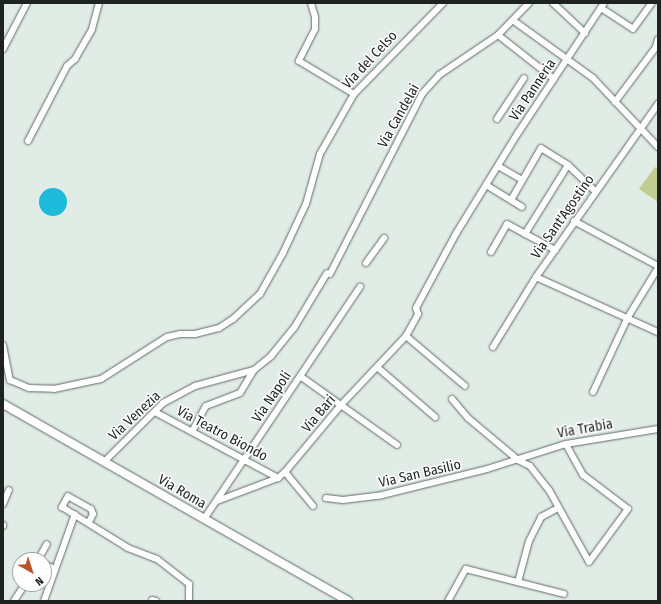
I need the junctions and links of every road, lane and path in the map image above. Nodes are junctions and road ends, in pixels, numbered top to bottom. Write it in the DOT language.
graph roads {
  1 [pos="27,3"];
  2 [pos="99,3"];
  3 [pos="311,3"];
  4 [pos="443,3"];
  5 [pos="529,3"];
  6 [pos="553,3"];
  7 [pos="652,3"];
  8 [pos="602,5"];
  9 [pos="514,21"];
  10 [pos="584,33"];
  11 [pos="498,35"];
  12 [pos="658,39"];
  13 [pos="657,48"];
  14 [pos="3,49"];
  15 [pos="568,59"];
  16 [pos="524,78"];
  17 [pos="554,79"];
  18 [pos="354,94"];
  19 [pos="615,102"];
  20 [pos="658,104"];
  21 [pos="497,119"];
  22 [pos="641,130"];
  23 [pos="28,141"];
  24 [pos="658,147"];
  25 [pos="568,165"];
  26 [pos="498,166"];
  27 [pos="522,180"];
  28 [pos="486,185"];
  29 [pos="595,191"];
  30 [pos="511,200"];
  31 [pos="522,207"];
  32 [pos="574,222"];
  33 [pos="457,232"];
  34 [pos="525,234"];
  35 [pos="384,238"];
  36 [pos="555,250"];
  37 [pos="491,252"];
  38 [pos="366,263"];
  39 [pos="658,267"];
  40 [pos="329,274"];
  41 [pos="536,277"];
  42 [pos="360,288"];
  43 [pos="628,317"];
  44 [pos="658,332"];
  45 [pos="406,336"];
  46 [pos="3,345"];
  47 [pos="493,347"];
  48 [pos="377,366"];
  49 [pos="254,370"];
  50 [pos="300,376"];
  51 [pos="465,386"];
  52 [pos="593,392"];
  53 [pos="452,399"];
  54 [pos="3,404"];
  55 [pos="342,406"];
  56 [pos="155,412"];
  57 [pos="435,417"];
  58 [pos="658,429"];
  59 [pos="193,430"];
  60 [pos="566,444"];
  61 [pos="397,445"];
  62 [pos="245,459"];
  63 [pos="518,460"];
  64 [pos="104,462"];
  65 [pos="285,472"];
  66 [pos="278,478"];
  67 [pos="8,490"];
  68 [pos="326,498"];
  69 [pos="217,500"];
  70 [pos="3,504"];
  71 [pos="313,506"];
  72 [pos="558,508"];
  73 [pos="75,514"];
  74 [pos="204,519"];
  75 [pos="90,522"];
  76 [pos="46,544"];
  77 [pos="42,552"];
  78 [pos="52,567"];
  79 [pos="55,568"];
  80 [pos="518,582"];
  81 [pos="20,592"];
  82 [pos="564,594"];
  83 [pos="14,601"];
  84 [pos="44,601"];
  85 [pos="190,601"];
  86 [pos="348,601"];
  87 [pos="448,601"];
  1 -- 14 [label="street"];
  2 -- 23 [label="street"];
  3 -- 18 [label="street"];
  4 -- 18 [label="street, Via del Celso"];
  5 -- 9 [label="street, Via Candelai"];
  6 -- 10 [label="street"];
  7 -- 8 [label="street"];
  8 -- 10 [label="street, Via Panneria"];
  9 -- 11 [label="street, Via Candelai"];
  9 -- 15 [label="street"];
  10 -- 15 [label="street, Via Panneria"];
  11 -- 17 [label="street"];
  11 -- 40 [label="street, Via Candelai"];
  12 -- 13 [label="street"];
  13 -- 19 [label="street"];
  15 -- 17 [label="street, Via Panneria"];
  15 -- 19 [label="street"];
  16 -- 21 [label="street"];
  17 -- 26 [label="street, Via Panneria"];
  18 -- 46 [label="street, Via del Celso"];
  19 -- 22 [label="street"];
  20 -- 22 [label="street, Via Sant'Agostino"];
  22 -- 24 [label="street"];
  22 -- 29 [label="street, Via Sant'Agostino"];
  25 -- 27 [label="street"];
  25 -- 29 [label="street"];
  25 -- 34 [label="street"];
  26 -- 27 [label="street"];
  26 -- 28 [label="street, Via Panneria"];
  27 -- 30 [label="street"];
  28 -- 30 [label="street"];
  28 -- 33 [label="street, Via Panneria"];
  29 -- 32 [label="street, Via Sant'Agostino"];
  30 -- 31 [label="street"];
  32 -- 36 [label="street, Via Sant'Agostino"];
  32 -- 39 [label="street"];
  33 -- 45 [label="street, Via Bari"];
  34 -- 36 [label="street"];
  34 -- 37 [label="street"];
  35 -- 38 [label="street"];
  36 -- 41 [label="street, Via Sant'Agostino"];
  39 -- 43 [label="street"];
  40 -- 49 [label="street, Via Venezia"];
  41 -- 43 [label="street"];
  41 -- 47 [label="street, Via Sant'Agostino"];
  42 -- 50 [label="street, Via Napoli"];
  43 -- 44 [label="street"];
  43 -- 52 [label="street"];
  45 -- 48 [label="street, Via Bari"];
  45 -- 51 [label="street"];
  48 -- 55 [label="street, Via Bari"];
  48 -- 57 [label="street"];
  49 -- 56 [label="street, Via Venezia"];
  49 -- 59 [label="street, Via Venezia"];
  50 -- 55 [label="street"];
  50 -- 62 [label="street, Via Napoli"];
  53 -- 63 [label="street"];
  54 -- 64 [label="street, Via Roma"];
  55 -- 61 [label="street"];
  55 -- 65 [label="street, Via Bari"];
  56 -- 59 [label="street, Via Teatro Biondo"];
  56 -- 64 [label="street, Via Venezia"];
  58 -- 60 [label="street, Via Trabia"];
  59 -- 62 [label="street, Via Teatro Biondo"];
  60 -- 63 [label="street, Via Trabia"];
  60 -- 72 [label="street"];
  62 -- 66 [label="street, Via Teatro Biondo"];
  62 -- 69 [label="street, Via Napoli"];
  63 -- 68 [label="street, Via San Basilio"];
  63 -- 72 [label="street"];
  64 -- 74 [label="street, Via Roma"];
  65 -- 66 [label="street, Via Bari"];
  65 -- 71 [label="street"];
  66 -- 69 [label="street, Via Bari"];
  67 -- 70 [label="street"];
  69 -- 74 [label="street, Via Napoli"];
  72 -- 80 [label="street"];
  73 -- 75 [label="street"];
  73 -- 75 [label="street"];
  73 -- 79 [label="street"];
  74 -- 86 [label="street, Via Roma"];
  75 -- 85 [label="street"];
  76 -- 77 [label="street"];
  78 -- 79 [label="street"];
  79 -- 84 [label="street"];
  80 -- 82 [label="street"];
  80 -- 87 [label="street"];
  81 -- 83 [label="street"];
}
